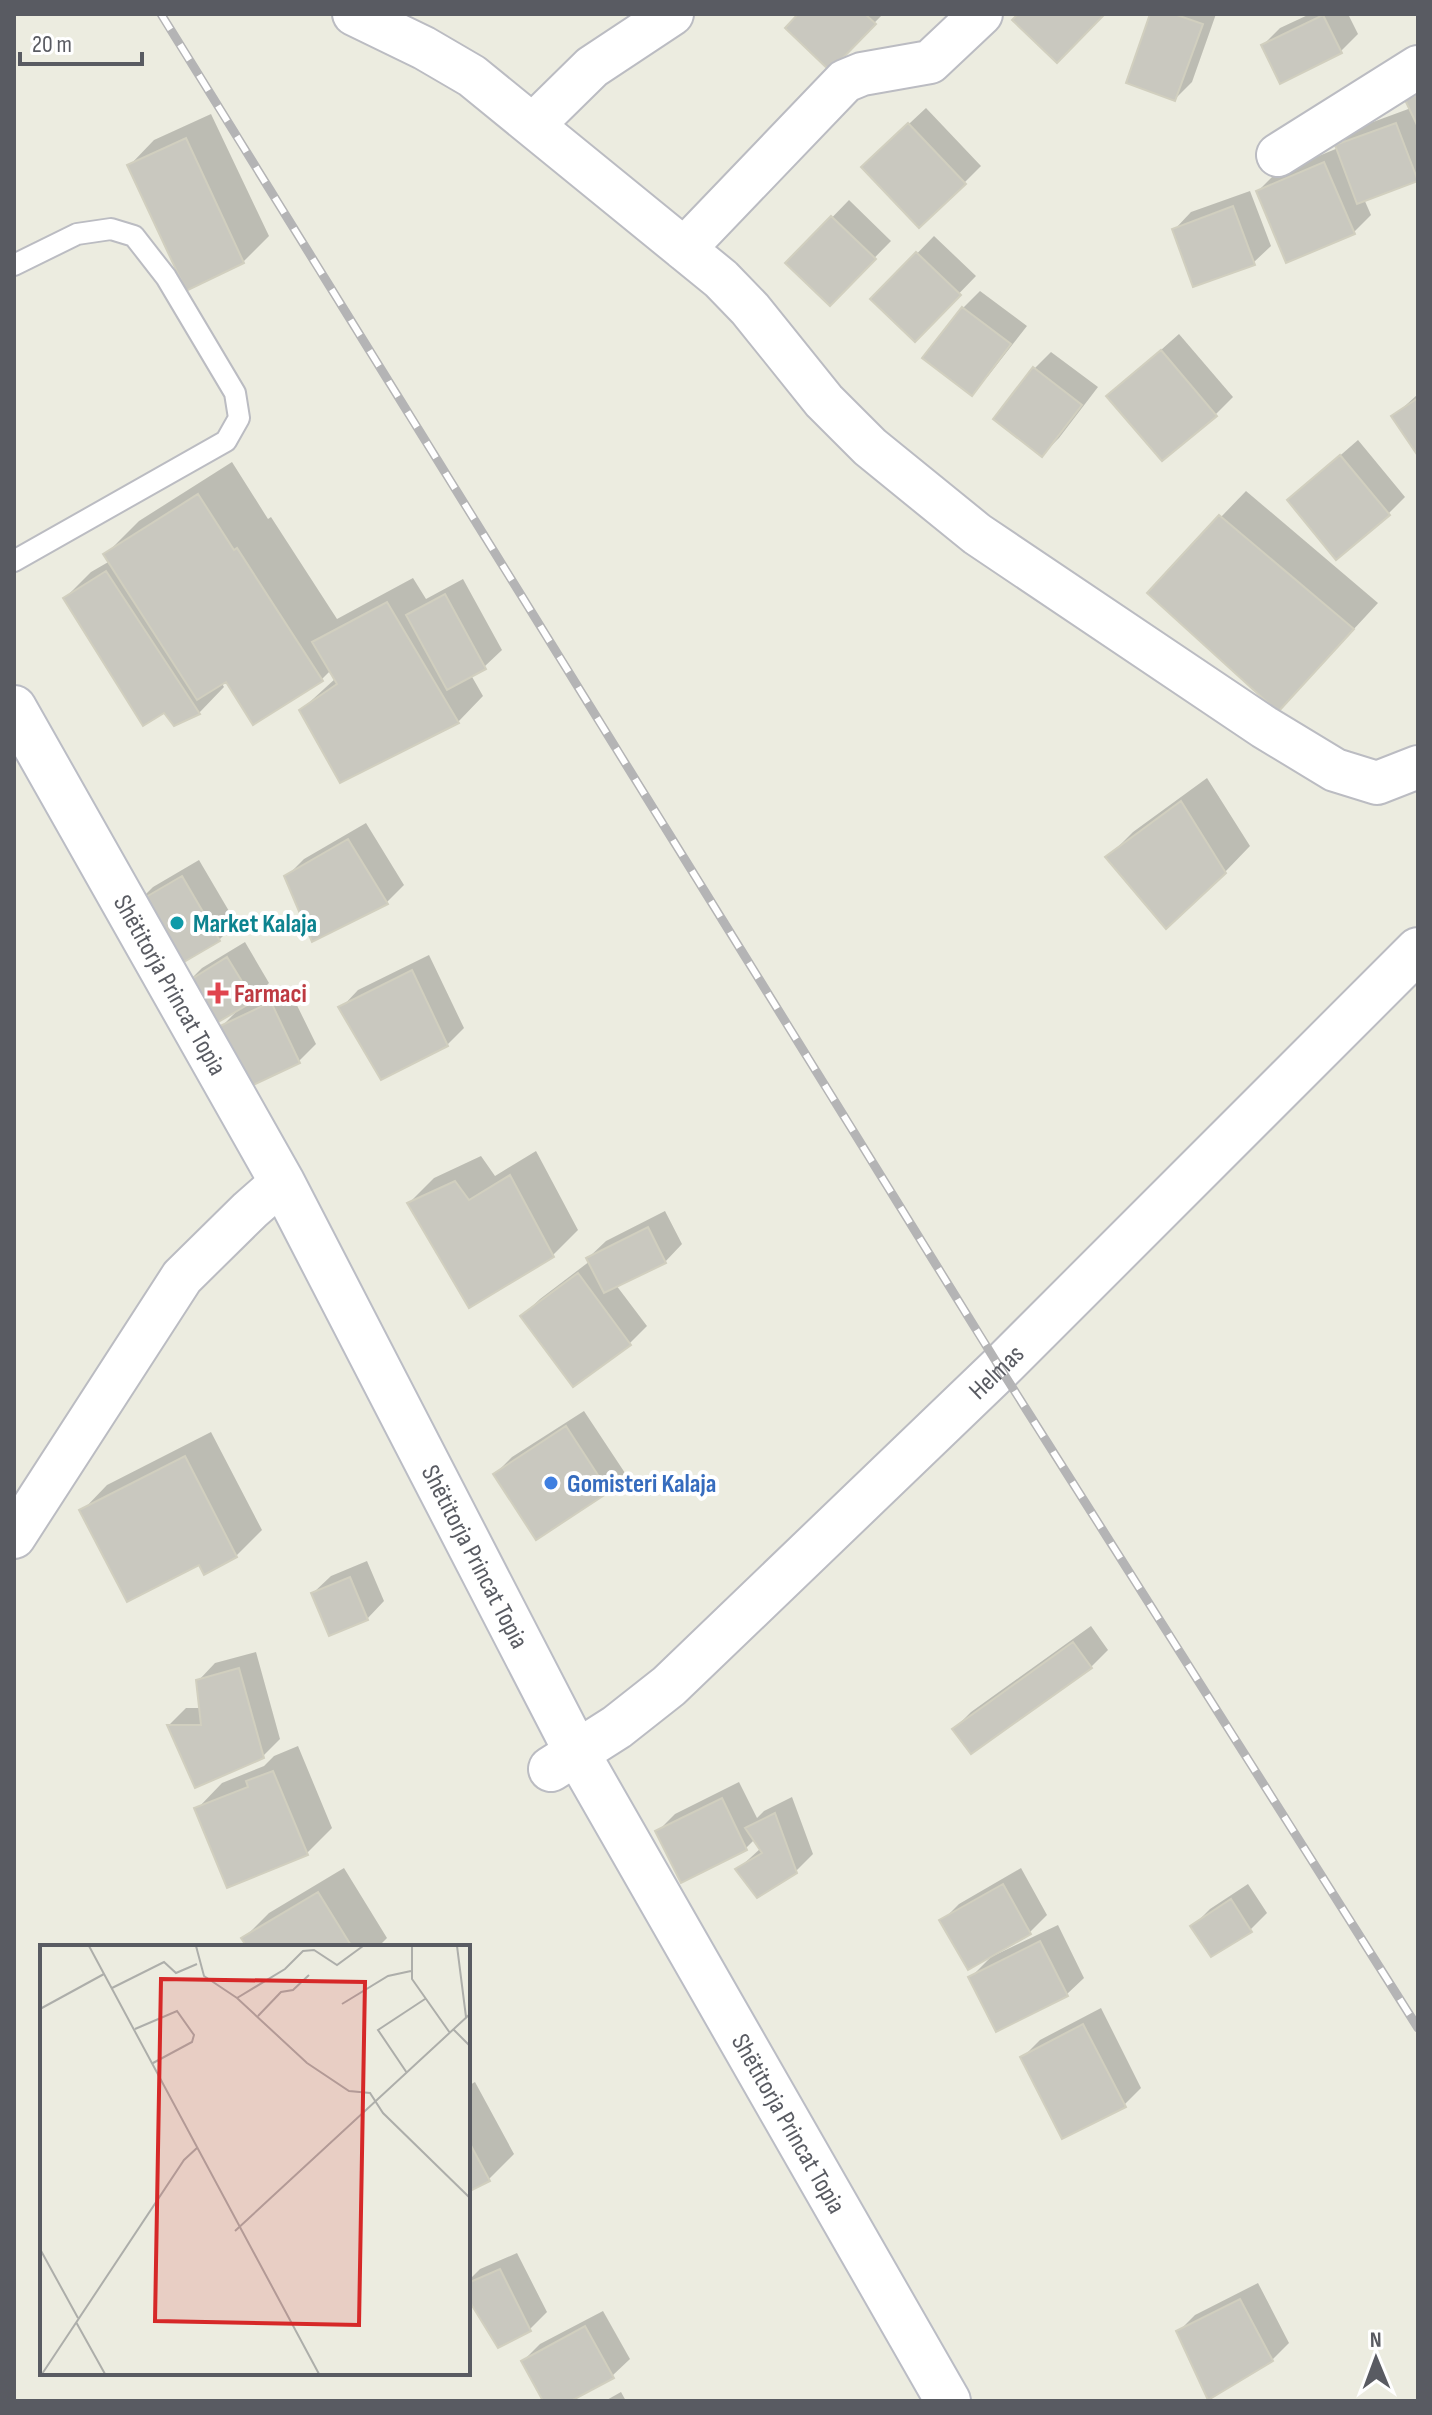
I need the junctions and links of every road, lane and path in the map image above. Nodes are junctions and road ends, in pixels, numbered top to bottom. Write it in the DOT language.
graph roads {
  1 [pos="354,14"];
  2 [pos="672,14"];
  3 [pos="981,14"];
  4 [pos="1418,67"];
  5 [pos="533,125"];
  6 [pos="1278,155"];
  7 [pos="684,249"];
  8 [pos="14,265"];
  9 [pos="14,561"];
  10 [pos="14,708"];
  11 [pos="1418,767"];
  12 [pos="1418,950"];
  13 [pos="282,1182"];
  14 [pos="14,1537"];
  15 [pos="564,1761"];
  16 [pos="948,2401"];
  1 -- 5 [label="street"];
  2 -- 5 [label="street"];
  3 -- 7 [label="street"];
  4 -- 6 [label="street"];
  5 -- 7 [label="street"];
  7 -- 11 [label="street"];
  8 -- 9 [label="lane"];
  10 -- 13 [label="main road, Shëtitorja Princat Topia"];
  12 -- 15 [label="main road, Helmas"];
  13 -- 14 [label="street"];
  13 -- 15 [label="main road, Shëtitorja Princat Topia"];
  15 -- 16 [label="main road, Shëtitorja Princat Topia"];
}
